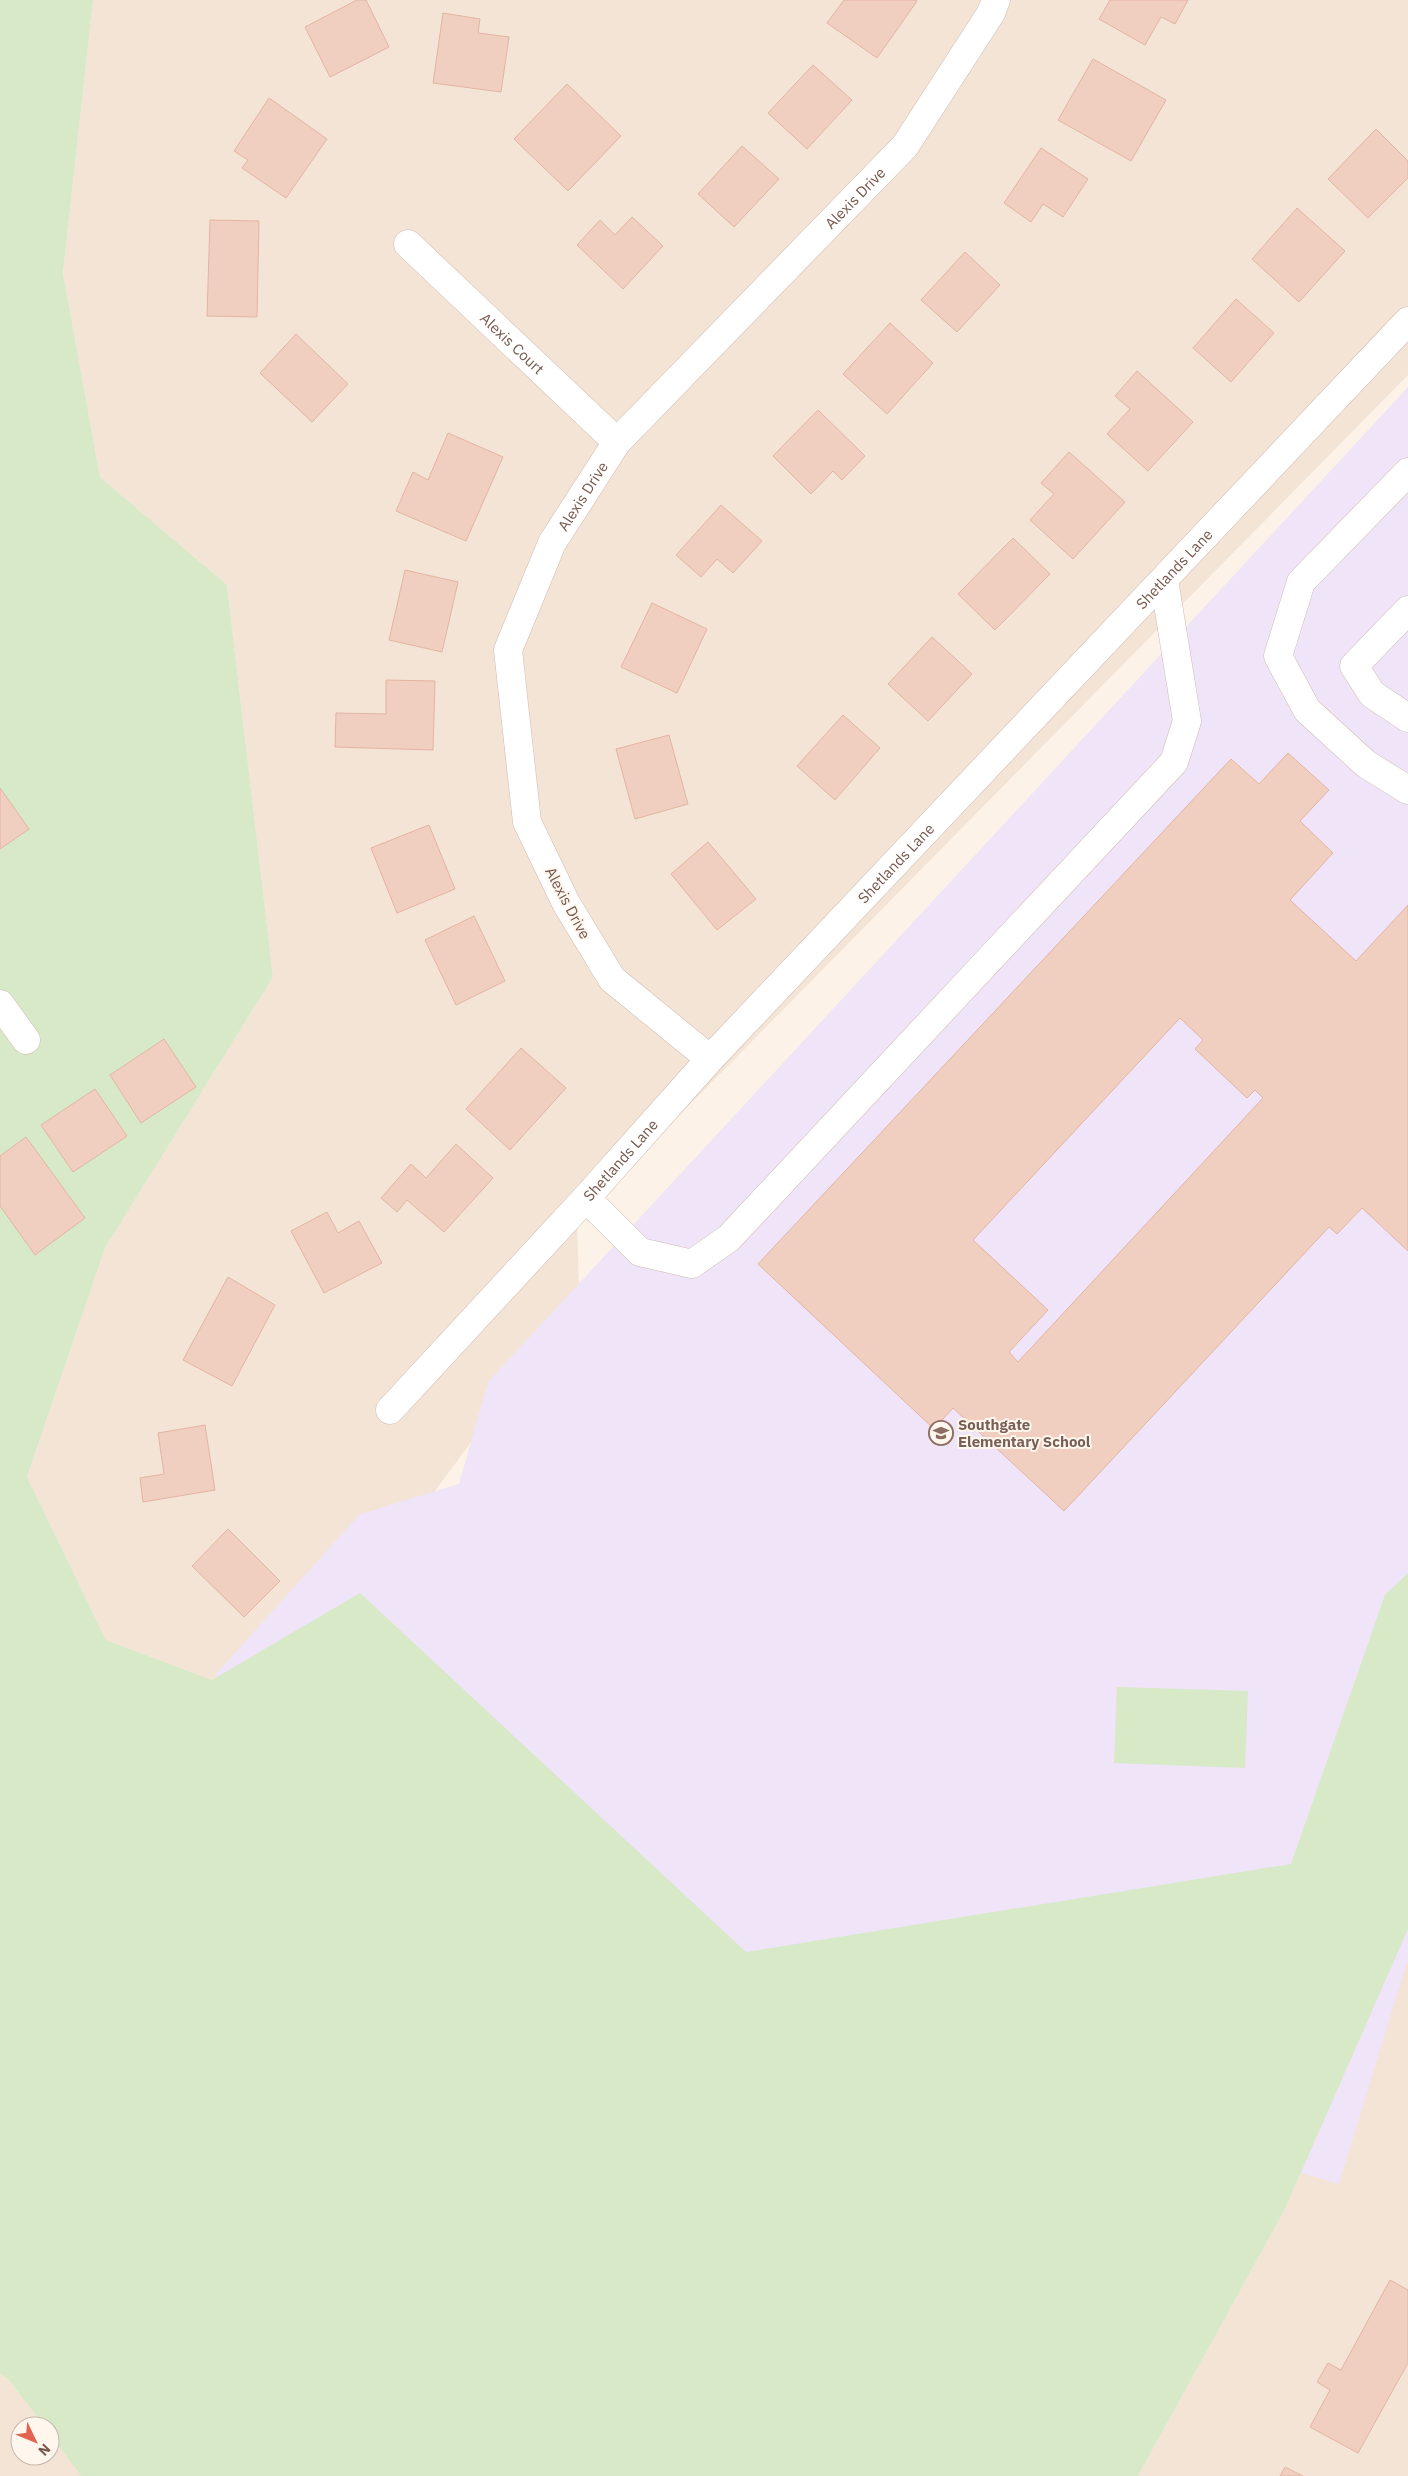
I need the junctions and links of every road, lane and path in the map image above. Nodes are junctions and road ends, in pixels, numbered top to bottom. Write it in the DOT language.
graph roads {
  1 [pos="996,0"];
  2 [pos="408,244"];
  3 [pos="1405,332"];
  4 [pos="617,442"];
  5 [pos="1408,472"];
  6 [pos="1164,580"];
  7 [pos="1408,610"];
  8 [pos="1408,718"];
  9 [pos="1408,790"];
  10 [pos="0,1004"];
  11 [pos="26,1040"];
  12 [pos="710,1059"];
  13 [pos="586,1198"];
  14 [pos="390,1410"];
  1 -- 4 [label="street, Alexis Drive"];
  2 -- 4 [label="street, Alexis Court"];
  3 -- 6 [label="street, Shetlands Lane"];
  4 -- 12 [label="street, Alexis Drive"];
  5 -- 9 [label="street"];
  6 -- 12 [label="street, Shetlands Lane"];
  6 -- 13 [label="street"];
  7 -- 8 [label="street"];
  10 -- 11 [label="street"];
  12 -- 13 [label="street, Shetlands Lane"];
  13 -- 14 [label="street, Shetlands Lane"];
}
